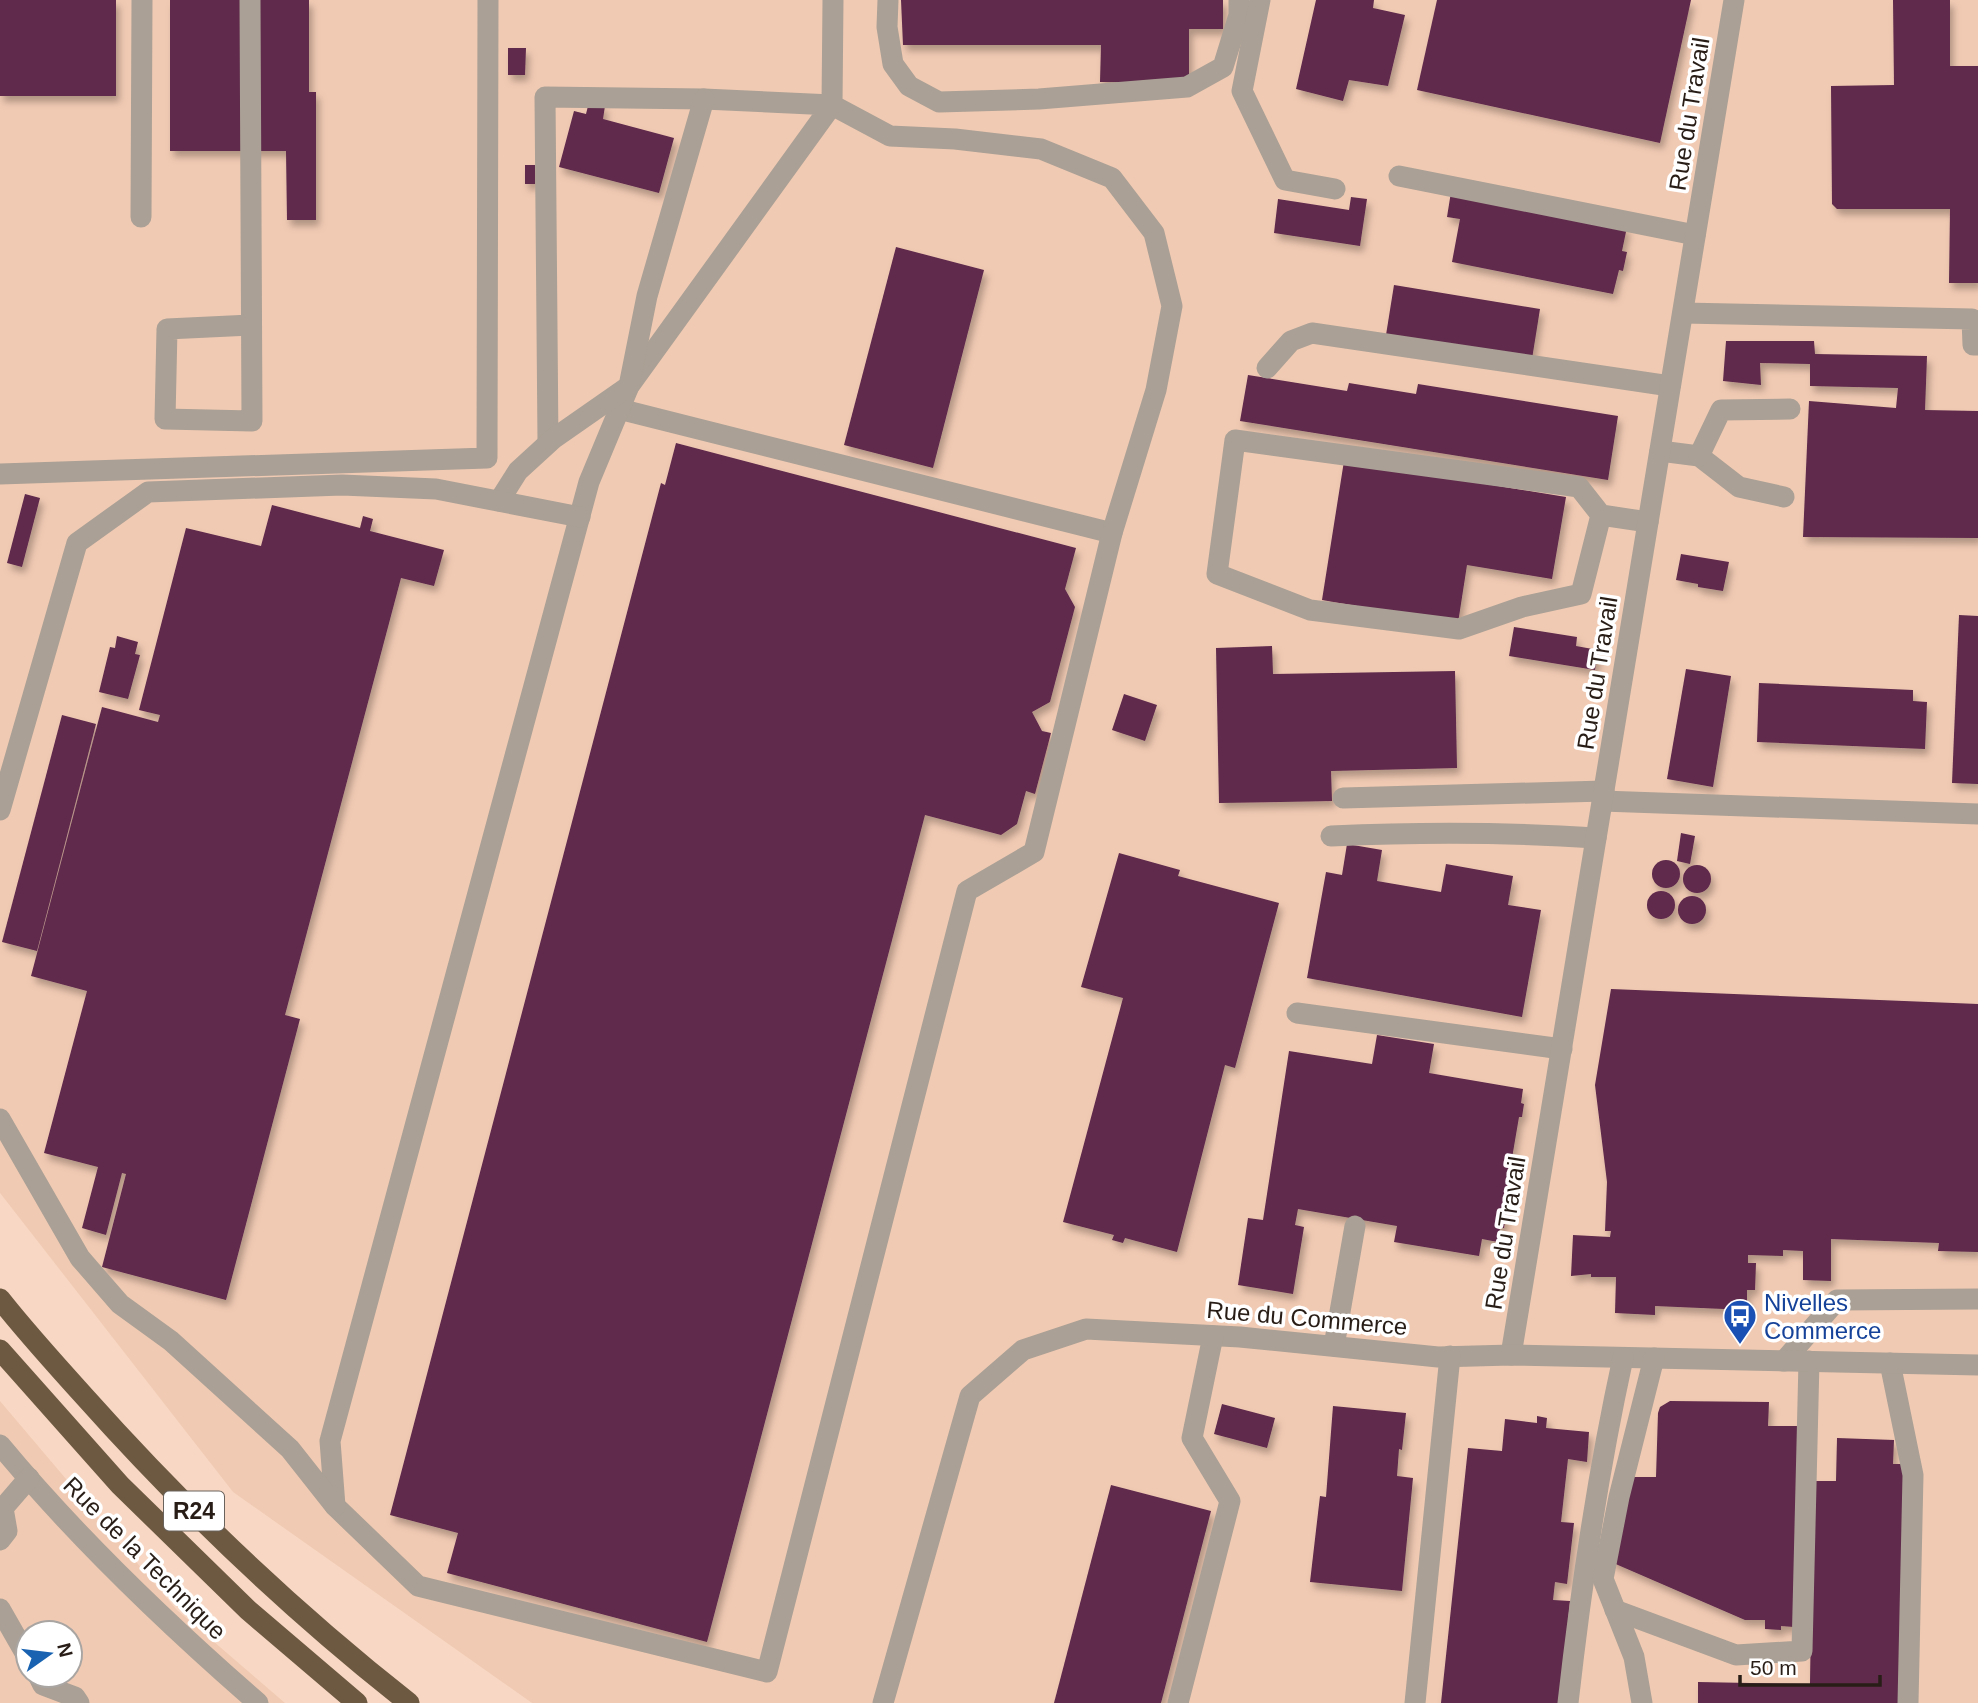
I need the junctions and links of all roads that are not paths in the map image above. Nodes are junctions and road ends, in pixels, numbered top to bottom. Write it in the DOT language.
graph roads {
  1 [pos="142,0"];
  2 [pos="250,0"];
  3 [pos="488,0"];
  4 [pos="833,0"];
  5 [pos="888,0"];
  6 [pos="1239,0"];
  7 [pos="1260,0"];
  8 [pos="1734,0"];
  9 [pos="704,99"];
  10 [pos="832,105"];
  11 [pos="1399,176"];
  12 [pos="1335,189"];
  13 [pos="141,217"];
  14 [pos="1695,235"];
  15 [pos="1683,313"];
  16 [pos="251,325"];
  17 [pos="1978,345"];
  18 [pos="1267,368"];
  19 [pos="629,386"];
  20 [pos="1671,386"];
  21 [pos="620,409"];
  22 [pos="1790,409"];
  23 [pos="548,443"];
  24 [pos="1660,451"];
  25 [pos="1699,456"];
  26 [pos="0,474"];
  27 [pos="1784,496"];
  28 [pos="499,501"];
  29 [pos="1601,515"];
  30 [pos="580,517"];
  31 [pos="1648,522"];
  32 [pos="1112,533"];
  33 [pos="1603,796"];
  34 [pos="1343,798"];
  35 [pos="0,810"];
  36 [pos="1978,814"];
  37 [pos="1331,836"];
  38 [pos="1596,838"];
  39 [pos="1297,1013"];
  40 [pos="1562,1049"];
  41 [pos="0,1119"];
  42 [pos="1355,1226"];
  43 [pos="0,1299"];
  44 [pos="1978,1299"];
  45 [pos="1213,1336"];
  46 [pos="1334,1346"];
  47 [pos="0,1350"];
  48 [pos="1511,1355"];
  49 [pos="1450,1356"];
  50 [pos="1623,1358"];
  51 [pos="1654,1358"];
  52 [pos="1784,1361"];
  53 [pos="1809,1362"];
  54 [pos="1890,1363"];
  55 [pos="1978,1365"];
  56 [pos="0,1445"];
  57 [pos="29,1478"];
  58 [pos="335,1506"];
  59 [pos="0,1540"];
  60 [pos="0,1609"];
  61 [pos="1615,1610"];
  62 [pos="14,1634"];
  63 [pos="55,1689"];
  64 [pos="79,1703"];
  65 [pos="258,1703"];
  66 [pos="357,1703"];
  67 [pos="409,1703"];
  68 [pos="883,1703"];
  69 [pos="1178,1703"];
  70 [pos="1415,1703"];
  71 [pos="1569,1703"];
  72 [pos="1642,1703"];
  73 [pos="1908,1703"];
  1 -- 13 [label="street"];
  2 -- 16 [label="street"];
  3 -- 26 [label="street"];
  4 -- 10 [label="street"];
  5 -- 6 [label="street"];
  7 -- 12 [label="street"];
  8 -- 14 [label="street, Rue du Travail"];
  9 -- 10 [label="street"];
  9 -- 19 [label="street"];
  9 -- 23 [label="street"];
  10 -- 19 [label="street"];
  10 -- 32 [label="street"];
  11 -- 14 [label="street"];
  14 -- 15 [label="street, Rue du Travail"];
  15 -- 17 [label="street"];
  15 -- 20 [label="street, Rue du Travail"];
  16 -- 16 [label="street"];
  18 -- 20 [label="street"];
  19 -- 21 [label="street"];
  19 -- 23 [label="street"];
  20 -- 24 [label="street, Rue du Travail"];
  21 -- 30 [label="street"];
  21 -- 32 [label="street"];
  22 -- 25 [label="street"];
  23 -- 28 [label="street"];
  24 -- 25 [label="street"];
  24 -- 31 [label="street, Rue du Travail"];
  25 -- 27 [label="street"];
  28 -- 30 [label="street"];
  28 -- 35 [label="street"];
  29 -- 29 [label="street"];
  29 -- 31 [label="street"];
  30 -- 58 [label="street"];
  31 -- 33 [label="street, Rue du Travail"];
  32 -- 58 [label="street"];
  33 -- 34 [label="street"];
  33 -- 36 [label="street"];
  33 -- 38 [label="street, Rue du Travail"];
  37 -- 38 [label="street"];
  38 -- 40 [label="street, Rue du Travail"];
  39 -- 40 [label="street"];
  40 -- 48 [label="street, Rue du Travail"];
  41 -- 58 [label="street"];
  42 -- 46 [label="street"];
  43 -- 67 [label="highway, R24"];
  44 -- 52 [label="street"];
  45 -- 46 [label="street, Rue du Commerce"];
  45 -- 68 [label="street, Rue du Commerce"];
  45 -- 69 [label="street"];
  46 -- 49 [label="street, Rue du Commerce"];
  47 -- 66 [label="highway, R24"];
  48 -- 49 [label="street, Rue du Commerce"];
  48 -- 50 [label="street, Rue du Commerce"];
  49 -- 70 [label="street"];
  50 -- 51 [label="street, Rue du Commerce"];
  50 -- 71 [label="street"];
  51 -- 52 [label="street, Rue du Commerce"];
  51 -- 61 [label="street"];
  52 -- 53 [label="street, Rue du Commerce"];
  53 -- 54 [label="street, Rue du Commerce"];
  53 -- 61 [label="street"];
  54 -- 55 [label="street, Rue du Commerce"];
  54 -- 73 [label="street"];
  56 -- 57 [label="street, Rue de la Technique"];
  57 -- 59 [label="street"];
  57 -- 65 [label="street, Rue de la Technique"];
  60 -- 62 [label="street"];
  61 -- 72 [label="street"];
  63 -- 64 [label="street"];
}
